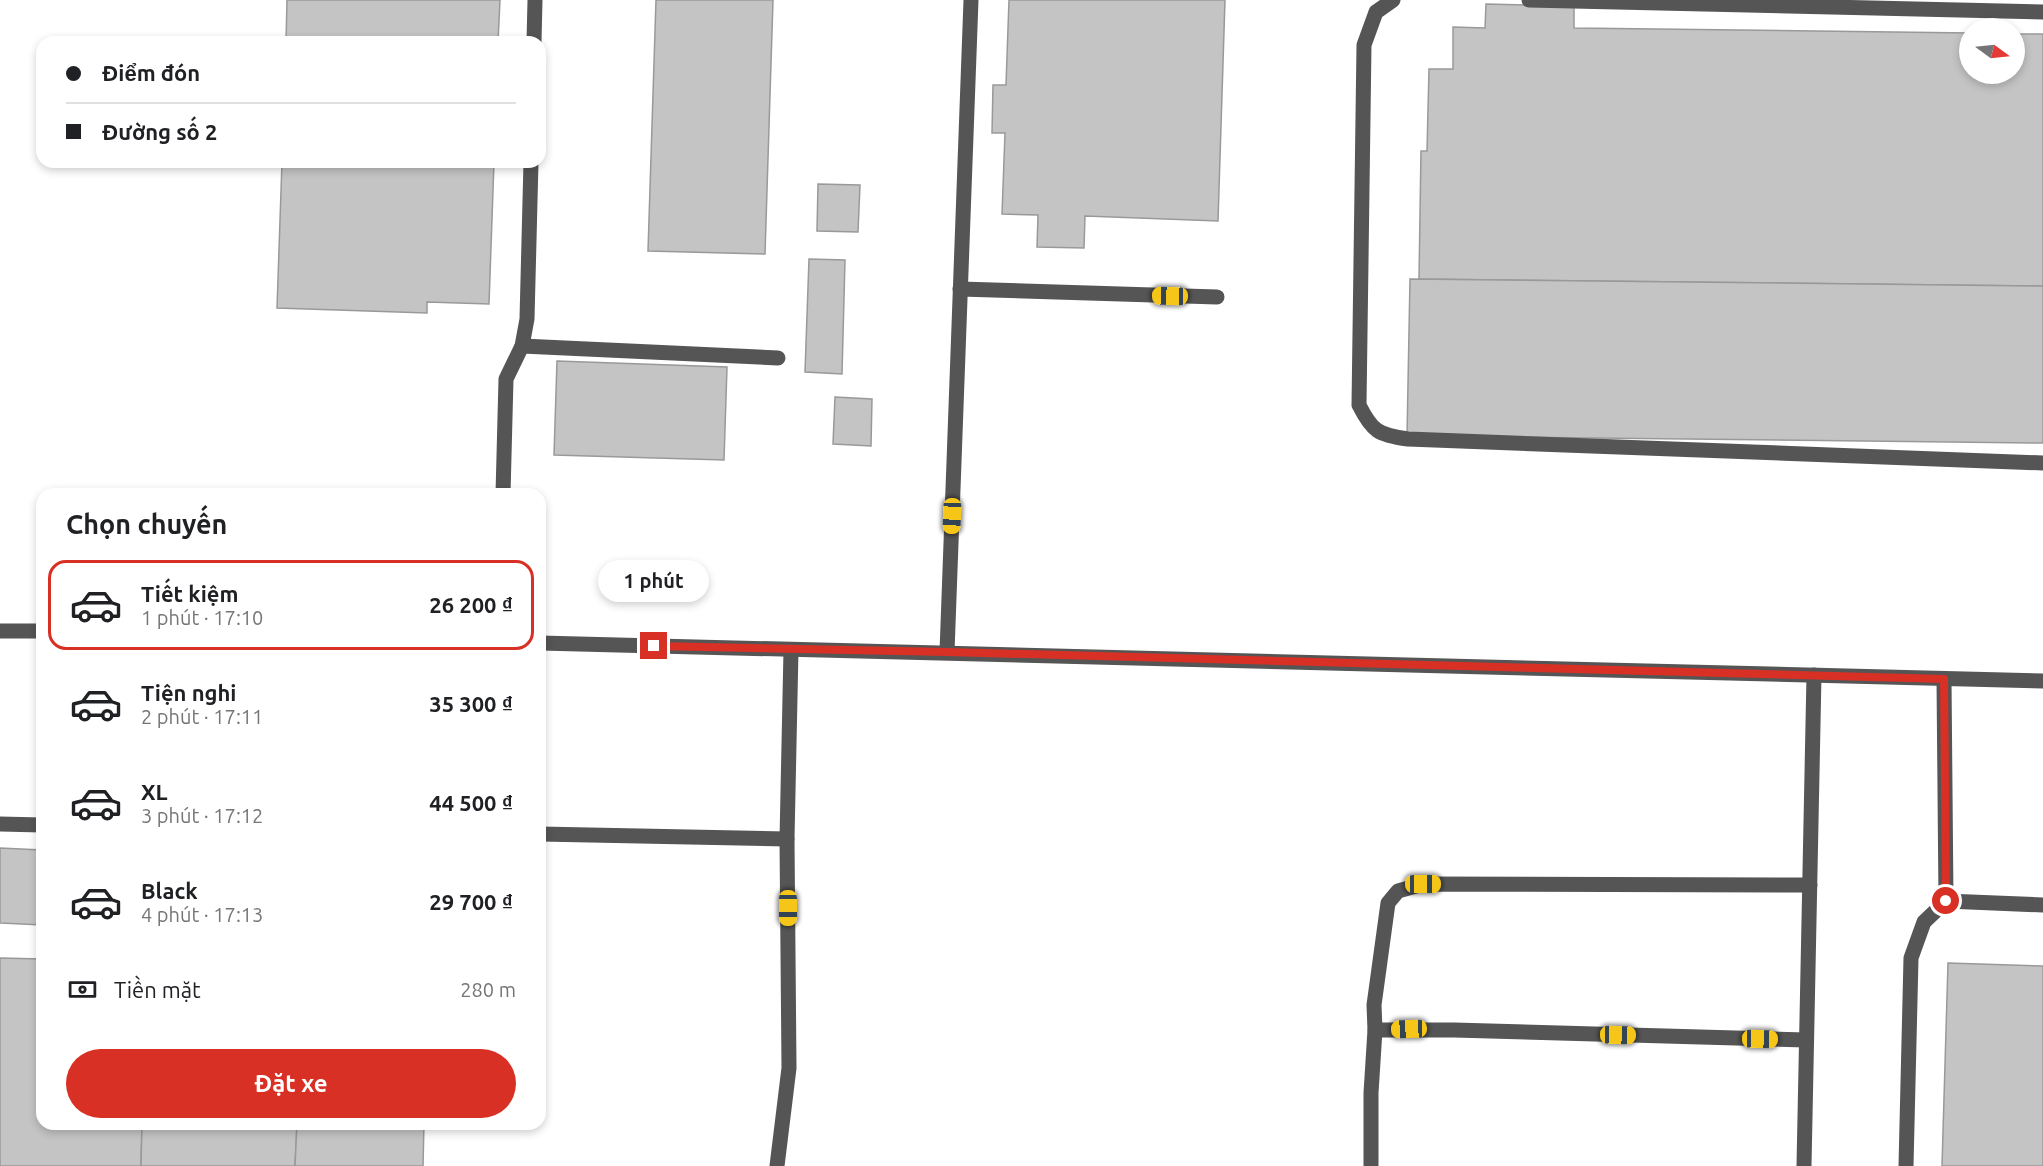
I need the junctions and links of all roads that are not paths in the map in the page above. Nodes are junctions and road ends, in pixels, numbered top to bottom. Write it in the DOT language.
graph roads {
  1 [pos="535,0"];
  2 [pos="971,0"];
  3 [pos="1393,0"];
  4 [pos="1529,0"];
  5 [pos="2043,12"];
  6 [pos="534,36"];
  7 [pos="531,168"];
  8 [pos="960,289"];
  9 [pos="1217,297"];
  10 [pos="522,346"];
  11 [pos="778,358"];
  12 [pos="2043,462"];
  13 [pos="502,488"];
  14 [pos="0,630"];
  15 [pos="36,632"];
  16 [pos="546,643"];
  17 [pos="791,650"];
  18 [pos="947,652"];
  19 [pos="1815,675"];
  20 [pos="1944,679"];
  21 [pos="2043,681"];
  22 [pos="0,824"];
  23 [pos="36,825"];
  24 [pos="546,834"];
  25 [pos="787,839"];
  26 [pos="1810,885"];
  27 [pos="1946,901"];
  28 [pos="2043,905"];
  29 [pos="1375,1030"];
  30 [pos="1806,1040"];
  31 [pos="777,1166"];
  32 [pos="1371,1166"];
  33 [pos="1804,1166"];
  34 [pos="1906,1166"];
  1 -- 6 [label="street"];
  2 -- 8 [label="street"];
  3 -- 12 [label="street"];
  4 -- 5 [label="street"];
  7 -- 10 [label="street"];
  8 -- 9 [label="street"];
  8 -- 18 [label="street"];
  10 -- 11 [label="street"];
  10 -- 13 [label="street"];
  14 -- 15 [label="street"];
  16 -- 17 [label="street"];
  17 -- 18 [label="street"];
  17 -- 25 [label="street"];
  18 -- 19 [label="street"];
  19 -- 20 [label="street"];
  19 -- 26 [label="street"];
  20 -- 21 [label="street"];
  20 -- 27 [label="street"];
  22 -- 23 [label="street"];
  24 -- 25 [label="street"];
  25 -- 31 [label="street"];
  26 -- 29 [label="street"];
  26 -- 30 [label="street"];
  27 -- 28 [label="street"];
  27 -- 34 [label="street"];
  29 -- 30 [label="street"];
  29 -- 32 [label="street"];
  30 -- 33 [label="street"];
}
